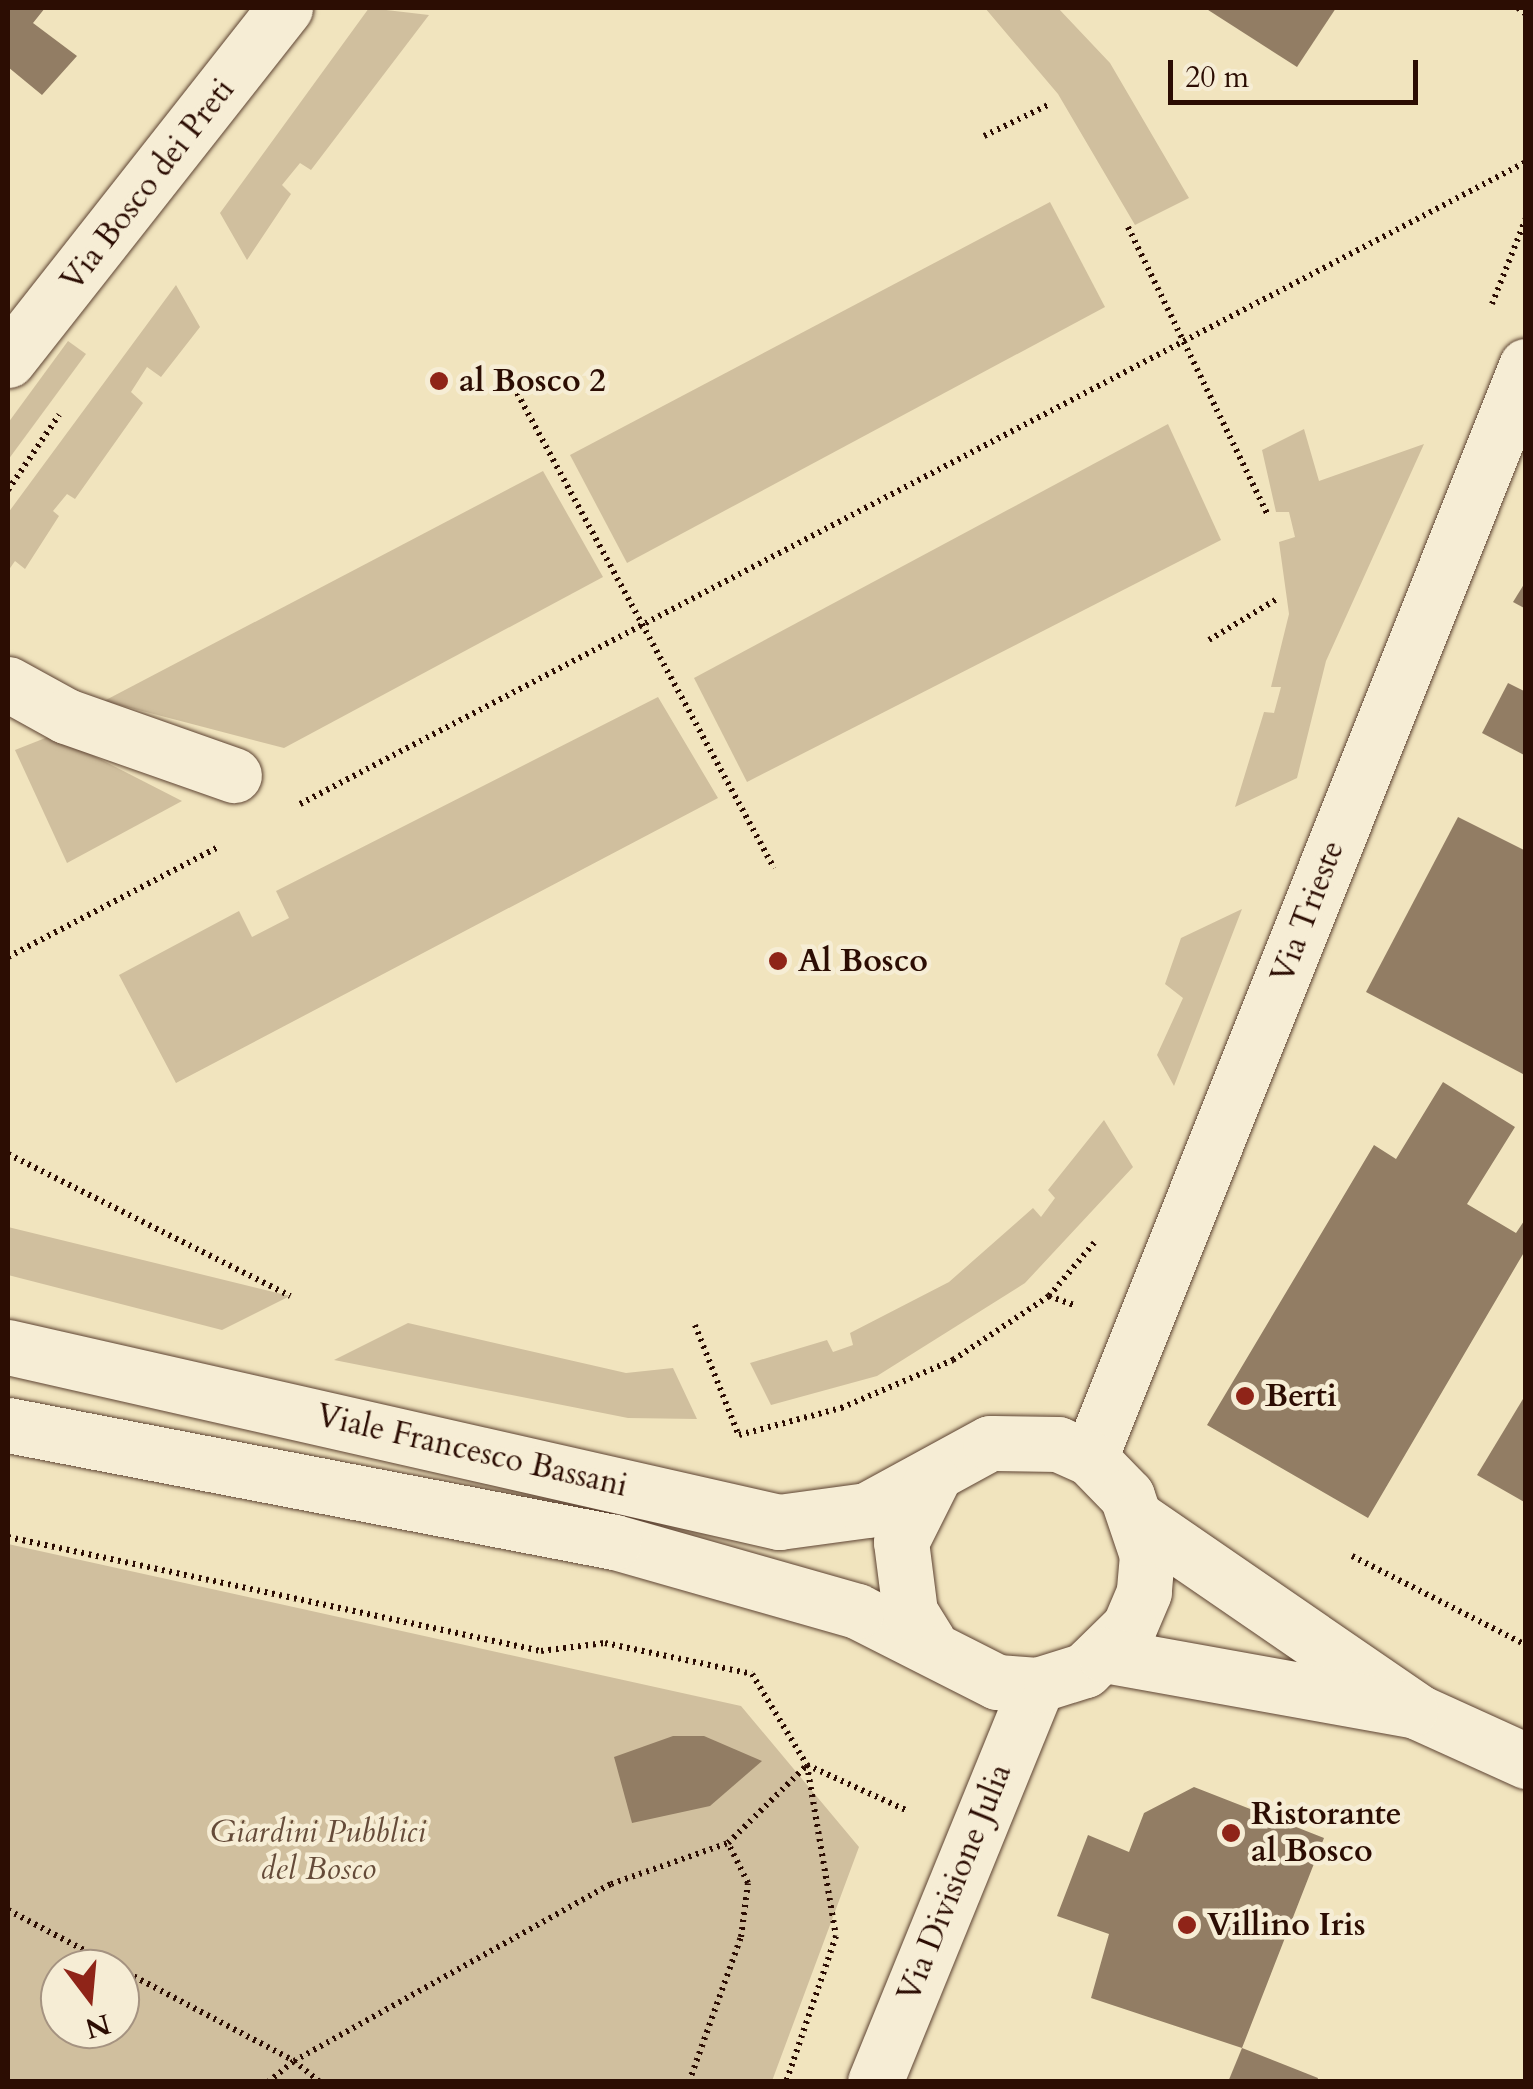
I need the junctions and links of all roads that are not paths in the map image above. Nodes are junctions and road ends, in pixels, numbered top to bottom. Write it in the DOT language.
graph roads {
  1 [pos="285,8"];
  2 [pos="8,360"];
  3 [pos="1526,366"];
  4 [pos="8,684"];
  5 [pos="234,775"];
  6 [pos="8,1347"];
  7 [pos="8,1425"];
  8 [pos="1090,1458"];
  9 [pos="932,1480"];
  10 [pos="1139,1520"];
  11 [pos="928,1641"];
  12 [pos="1105,1655"];
  13 [pos="1037,1685"];
  14 [pos="1418,1712"];
  15 [pos="1526,1761"];
  16 [pos="876,2082"];
  1 -- 2 [label="street, Via Bosco dei Preti"];
  3 -- 8 [label="street, Via Trieste"];
  4 -- 5 [label="street"];
  6 -- 9 [label="street, Viale Francesco Bassani"];
  7 -- 11 [label="street, Viale Francesco Bassani"];
  8 -- 9 [label="street, Viale Francesco Bassani"];
  8 -- 10 [label="street"];
  9 -- 11 [label="street"];
  10 -- 12 [label="street"];
  10 -- 14 [label="street"];
  11 -- 13 [label="street, Viale Francesco Bassani"];
  12 -- 13 [label="street"];
  12 -- 14 [label="street"];
  13 -- 16 [label="street, Via Divisione Julia"];
  14 -- 15 [label="street"];
}
